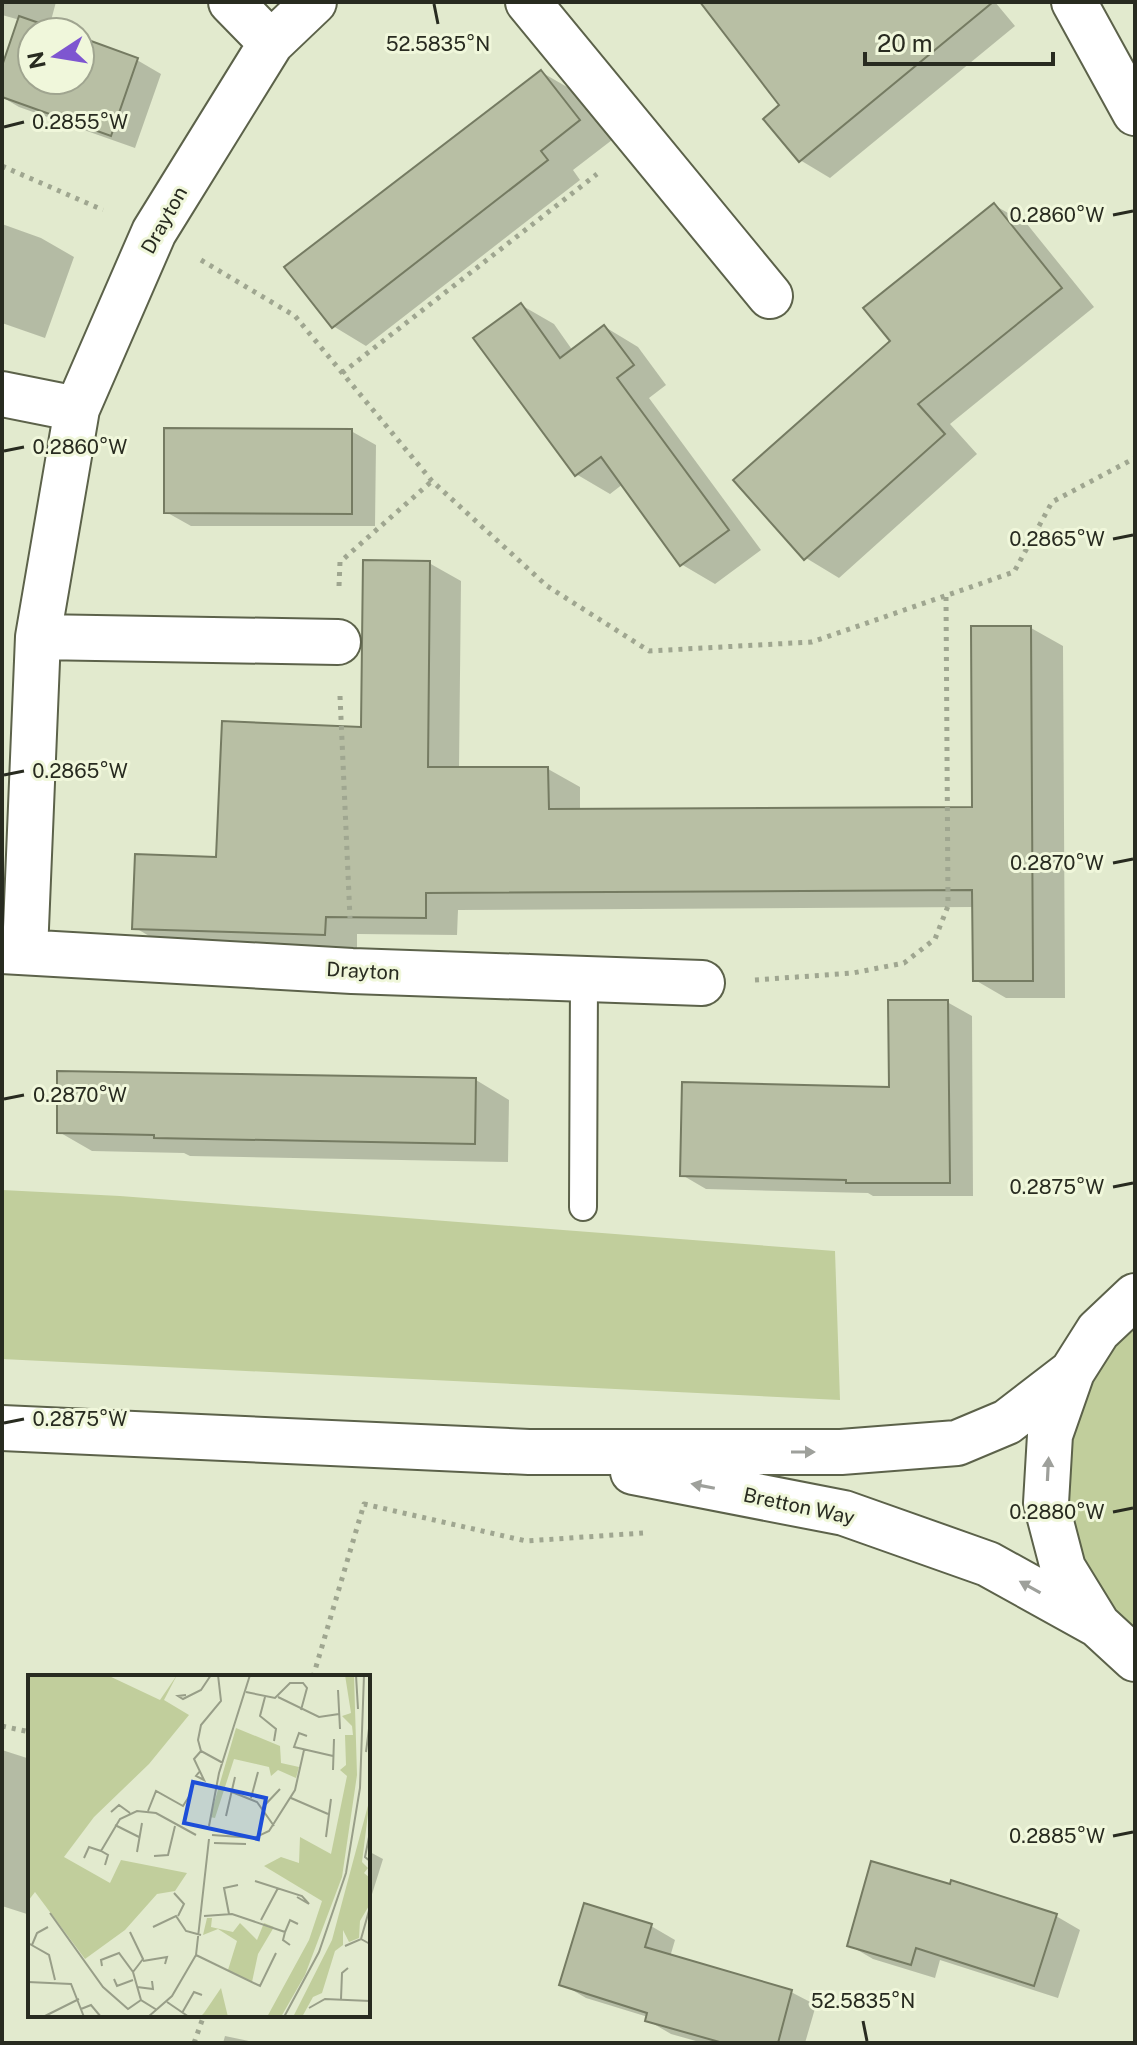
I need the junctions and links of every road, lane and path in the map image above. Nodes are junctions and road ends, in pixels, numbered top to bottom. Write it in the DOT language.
graph roads {
  1 [pos="231,2"];
  2 [pos="314,2"];
  3 [pos="528,2"];
  4 [pos="1074,2"];
  5 [pos="271,43"];
  6 [pos="1135,113"];
  7 [pos="642,139"];
  8 [pos="2,166"];
  9 [pos="154,232"];
  10 [pos="770,296"];
  11 [pos="342,373"];
  12 [pos="2,394"];
  13 [pos="77,409"];
  14 [pos="1135,458"];
  15 [pos="432,481"];
  16 [pos="946,595"];
  17 [pos="38,637"];
  18 [pos="338,642"];
  19 [pos="13,952"];
  20 [pos="352,971"];
  21 [pos="584,980"];
  22 [pos="702,983"];
  23 [pos="583,1207"];
  24 [pos="1135,1296"];
  25 [pos="1072,1372"];
  26 [pos="2,1428"];
  27 [pos="529,1452"];
  28 [pos="647,1533"];
  29 [pos="1098,1625"];
  30 [pos="1135,1659"];
  31 [pos="314,1675"];
  32 [pos="2,1726"];
  33 [pos="28,1732"];
  34 [pos="203,2017"];
  35 [pos="194,2043"];
  1 -- 5 [label="street"];
  2 -- 5 [label="street, Drayton"];
  3 -- 7 [label="street"];
  4 -- 6 [label="street"];
  5 -- 9 [label="street, Drayton"];
  7 -- 10 [label="street"];
  7 -- 11 [label="path"];
  8 -- 9 [label="path"];
  9 -- 11 [label="path"];
  9 -- 13 [label="street, Drayton"];
  11 -- 15 [label="path"];
  12 -- 13 [label="street"];
  13 -- 17 [label="street, Drayton"];
  14 -- 16 [label="path"];
  15 -- 16 [label="path"];
  15 -- 18 [label="path"];
  16 -- 22 [label="path"];
  17 -- 18 [label="street"];
  17 -- 19 [label="street, Drayton"];
  18 -- 20 [label="path"];
  19 -- 20 [label="street, Drayton"];
  20 -- 21 [label="street, Drayton"];
  21 -- 22 [label="street, Drayton"];
  21 -- 23 [label="lane"];
  24 -- 25 [label="street"];
  27 -- 25 [label="street, Bretton Way, one-way"];
  29 -- 25 [label="street, one-way"];
  26 -- 27 [label="street, Bretton Way"];
  29 -- 27 [label="street, Bretton Way, one-way"];
  28 -- 31 [label="path"];
  29 -- 30 [label="street"];
  32 -- 33 [label="path"];
  34 -- 35 [label="path"];
}
